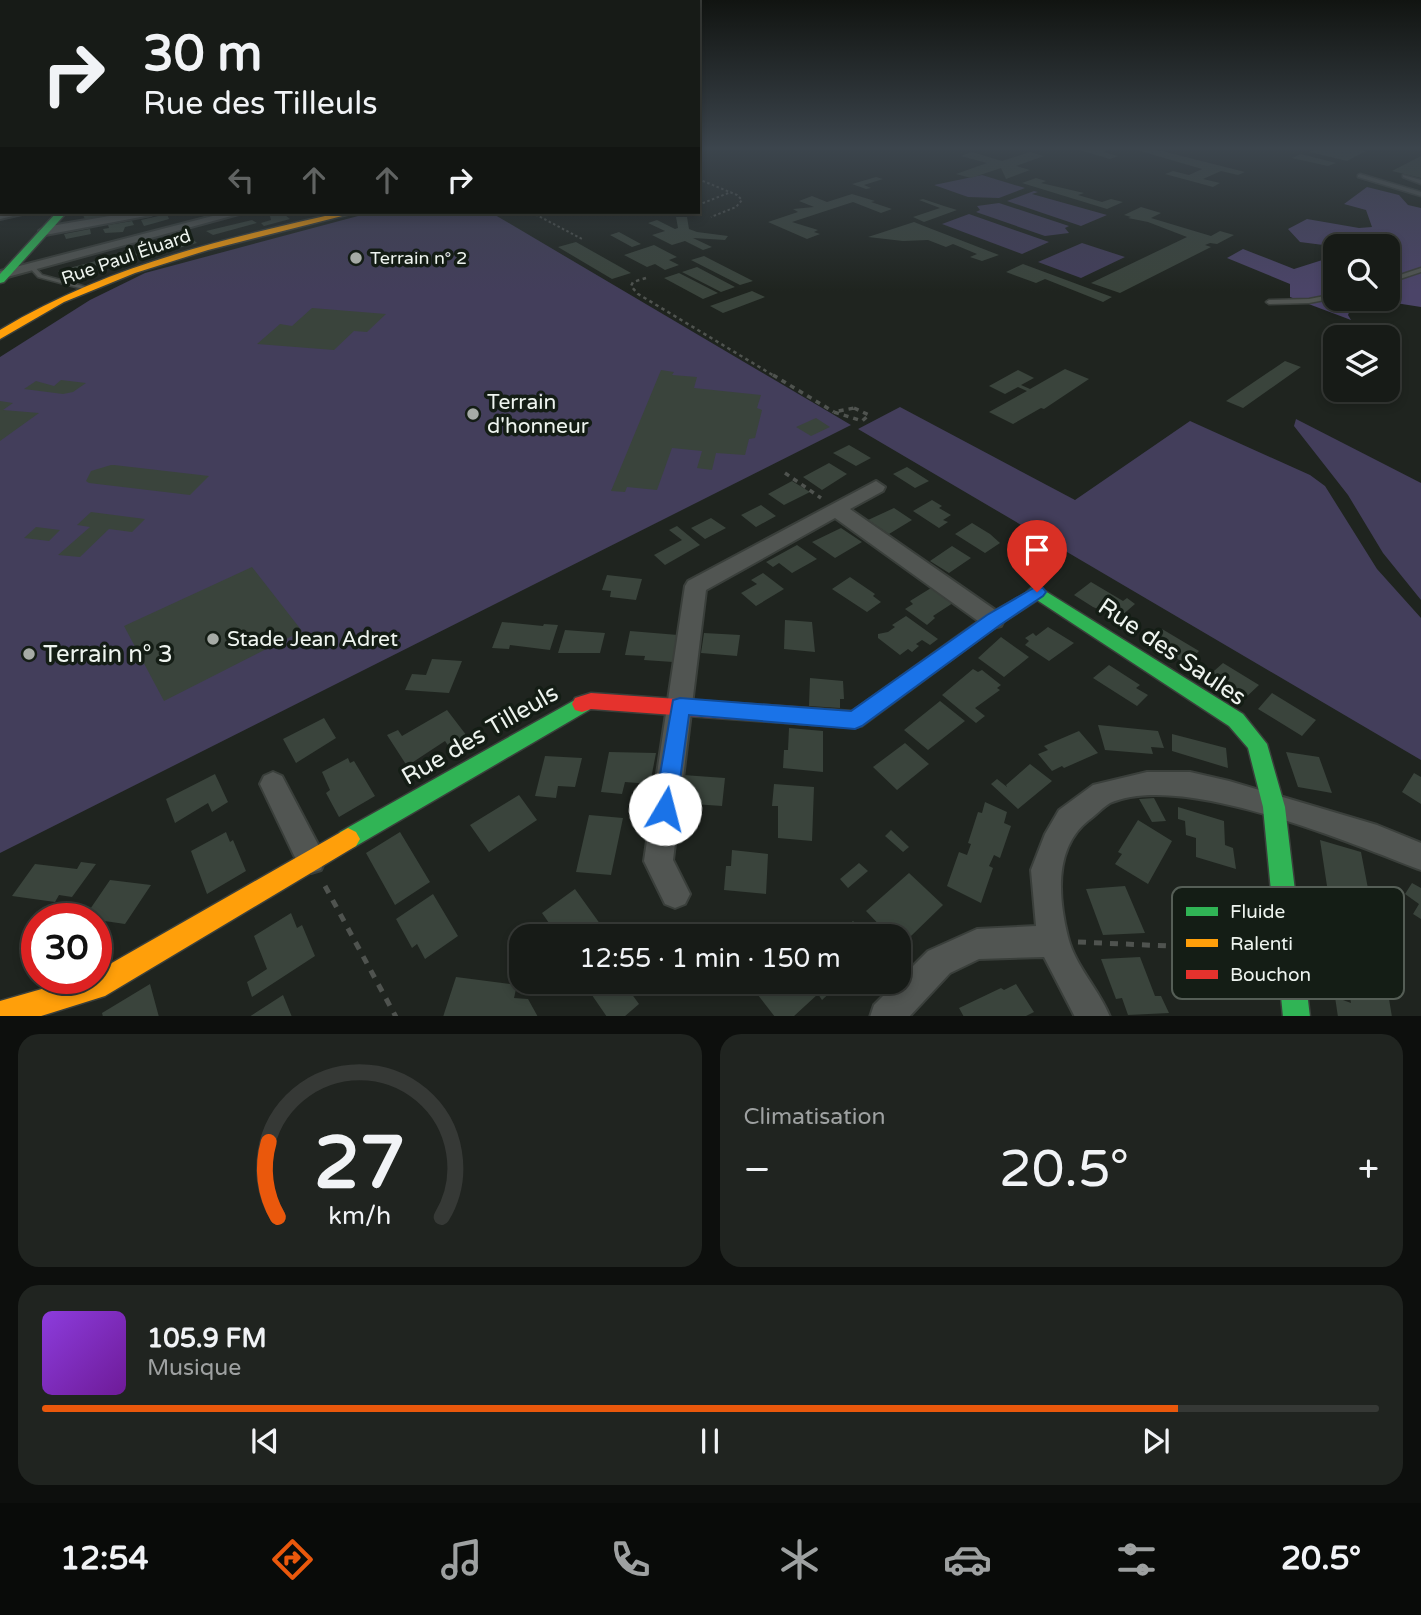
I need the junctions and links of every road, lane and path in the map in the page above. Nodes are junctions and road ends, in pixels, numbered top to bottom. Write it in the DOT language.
graph roads {
  1 [pos="722,195"];
  2 [pos="737,195"];
  3 [pos="700,204"];
  4 [pos="60,214"];
  5 [pos="140,214"];
  6 [pos="232,214"];
  7 [pos="345,214"];
  8 [pos="535,214"];
  9 [pos="711,216"];
  10 [pos="45,231"];
  11 [pos="584,240"];
  12 [pos="32,266"];
  13 [pos="1421,270"];
  14 [pos="2,276"];
  15 [pos="1400,277"];
  16 [pos="646,278"];
  17 [pos="87,288"];
  18 [pos="1323,298"];
  19 [pos="1269,302"];
  20 [pos="0,335"];
  21 [pos="834,412"];
  22 [pos="785,473"];
  23 [pos="876,487"];
  24 [pos="836,509"];
  25 [pos="1037,592"];
  26 [pos="993,620"];
  27 [pos="680,706"];
  28 [pos="273,784"];
  29 [pos="1273,807"];
  30 [pos="1421,858"];
  31 [pos="311,860"];
  32 [pos="1282,887"];
  33 [pos="675,894"];
  34 [pos="1053,941"];
  35 [pos="1172,947"];
  36 [pos="0,1014"];
  37 [pos="395,1016"];
  38 [pos="887,1016"];
  39 [pos="1093,1016"];
  1 -- 3 [label="path"];
  2 -- 9 [label="path"];
  4 -- 10 [label="street"];
  5 -- 10 [label="street"];
  6 -- 12 [label="street"];
  7 -- 17 [label="street, Rue Paul Éluard"];
  8 -- 11 [label="path"];
  10 -- 14 [label="street"];
  12 -- 14 [label="street"];
  12 -- 17 [label="lane"];
  13 -- 15 [label="lane"];
  16 -- 21 [label="path"];
  17 -- 20 [label="street, Rue Paul Éluard"];
  18 -- 19 [label="lane"];
  21 -- 21 [label="path"];
  22 -- 24 [label="path"];
  23 -- 24 [label="street"];
  24 -- 26 [label="street"];
  24 -- 27 [label="street"];
  25 -- 26 [label="street, Rue des Tilleuls"];
  25 -- 29 [label="street, Rue des Saules"];
  26 -- 27 [label="street, Rue des Tilleuls"];
  27 -- 31 [label="street, Rue des Tilleuls"];
  27 -- 33 [label="street"];
  28 -- 31 [label="street"];
  29 -- 30 [label="street"];
  29 -- 32 [label="street, Rue des Saules"];
  29 -- 34 [label="street"];
  31 -- 36 [label="street, Rue des Tilleuls"];
  31 -- 37 [label="path"];
  34 -- 35 [label="path"];
  34 -- 38 [label="street"];
  34 -- 39 [label="street"];
}
